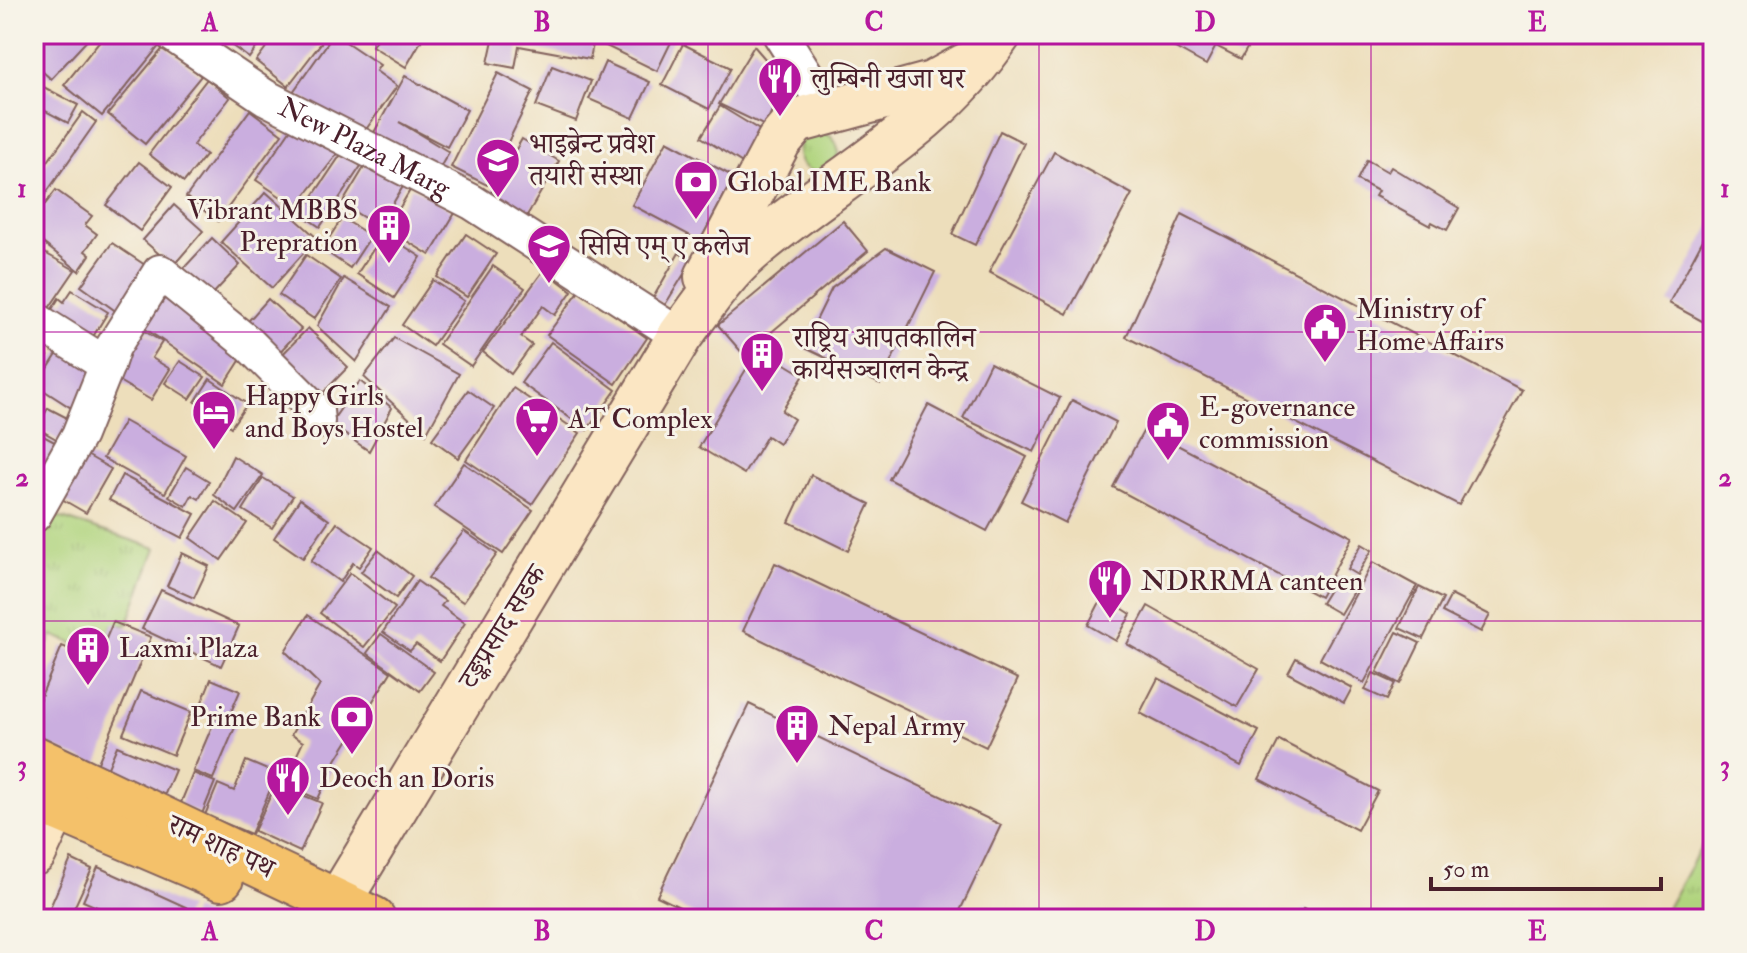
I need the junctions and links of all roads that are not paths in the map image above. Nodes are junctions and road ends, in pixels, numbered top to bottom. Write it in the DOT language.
graph roads {
  1 [pos="172,34"];
  2 [pos="786,42"];
  3 [pos="992,45"];
  4 [pos="830,113"];
  5 [pos="779,141"];
  6 [pos="836,185"];
  7 [pos="34,319"];
  8 [pos="680,336"];
  9 [pos="107,365"];
  10 [pos="317,421"];
  11 [pos="34,515"];
  12 [pos="48,785"];
  13 [pos="34,853"];
  14 [pos="337,914"];
  1 -- 8 [label="street, New Plaza Marg"];
  2 -- 4 [label="street"];
  2 -- 5 [label="street"];
  3 -- 4 [label="street, टङ्कप्रसाद सडक"];
  3 -- 6 [label="street, टङ्कप्रसाद सडक"];
  4 -- 5 [label="street, टङ्कप्रसाद सडक"];
  4 -- 6 [label="street"];
  5 -- 6 [label="street"];
  5 -- 8 [label="street, टङ्कप्रसाद सडक"];
  6 -- 8 [label="street, टङ्कप्रसाद सडक"];
  7 -- 9 [label="street"];
  8 -- 14 [label="street, टङ्कप्रसाद सडक"];
  9 -- 10 [label="street"];
  9 -- 11 [label="street"];
  12 -- 13 [label="street"];
  12 -- 14 [label="main road, राम शाह पथ"];
}
